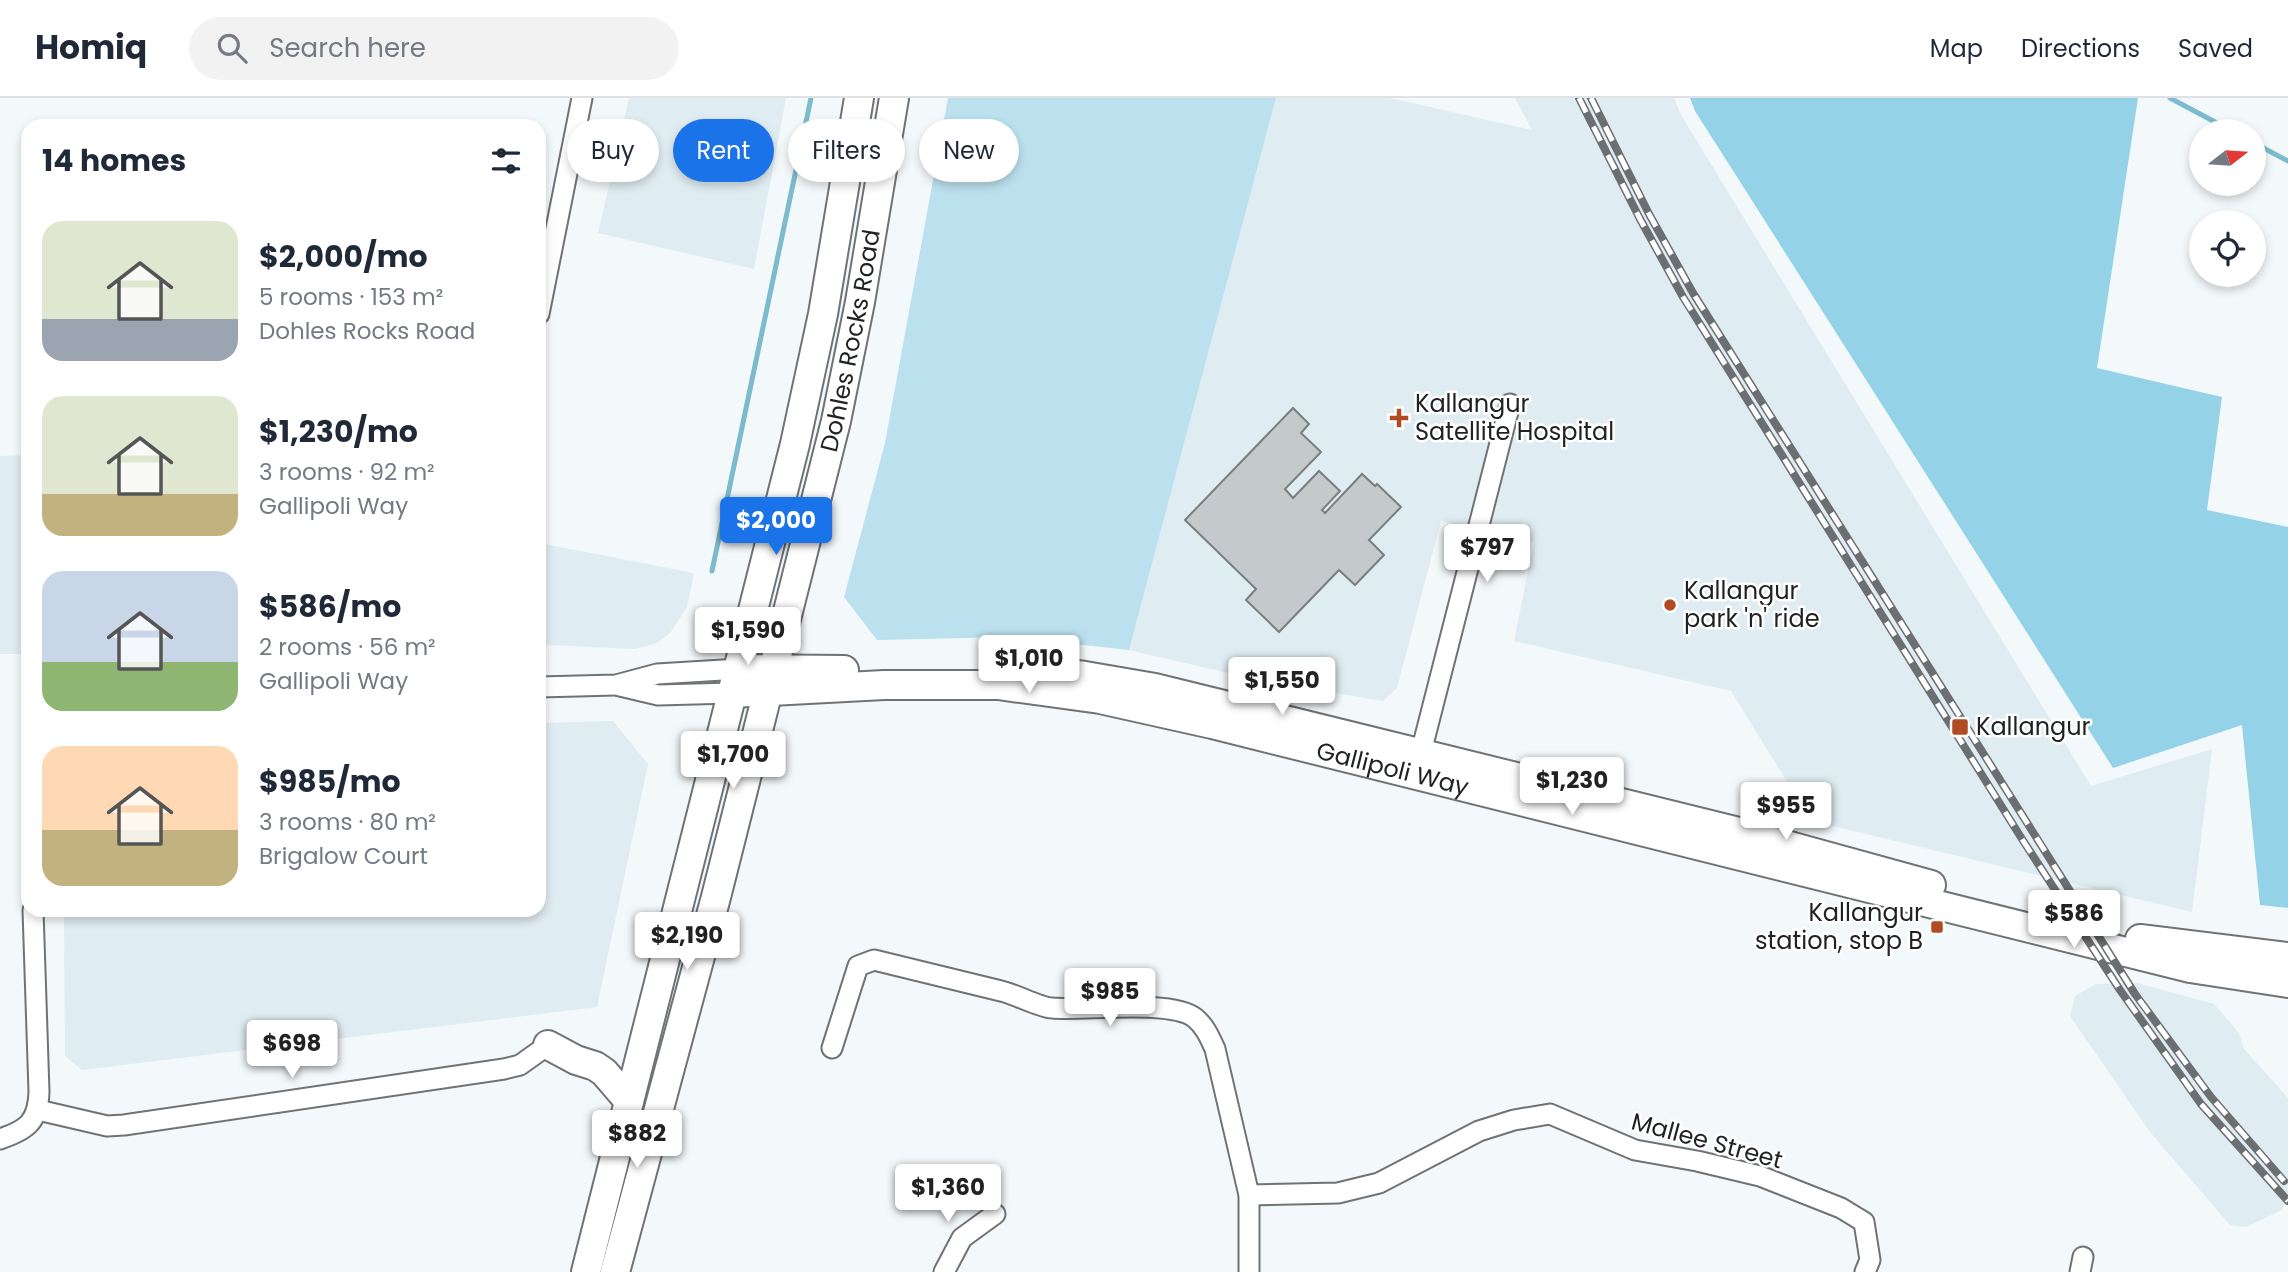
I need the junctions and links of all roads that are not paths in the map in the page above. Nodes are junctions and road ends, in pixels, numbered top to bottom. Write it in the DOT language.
graph roads {
  1 [pos="582,98"];
  2 [pos="859,98"];
  3 [pos="894,98"];
  4 [pos="546,279"];
  5 [pos="1510,404"];
  6 [pos="771,679"];
  7 [pos="736,681"];
  8 [pos="546,687"];
  9 [pos="1418,764"];
  10 [pos="33,917"];
  11 [pos="2288,957"];
  12 [pos="2288,983"];
  13 [pos="548,1045"];
  14 [pos="832,1048"];
  15 [pos="629,1101"];
  16 [pos="38,1110"];
  17 [pos="0,1139"];
  18 [pos="1249,1195"];
  19 [pos="995,1214"];
  20 [pos="586,1272"];
  21 [pos="615,1272"];
  22 [pos="944,1272"];
  23 [pos="1249,1272"];
  24 [pos="1865,1272"];
  1 -- 4 [label="street"];
  2 -- 7 [label="street, Dohles Rocks Road"];
  3 -- 6 [label="street, Dohles Rocks Road"];
  5 -- 9 [label="street"];
  6 -- 7 [label="street, Gallipoli Way"];
  6 -- 9 [label="street, Gallipoli Way"];
  6 -- 21 [label="street, Dohles Rocks Road"];
  7 -- 8 [label="street"];
  7 -- 15 [label="street, Dohles Rocks Road"];
  9 -- 11 [label="street, Gallipoli Way"];
  9 -- 12 [label="street, Gallipoli Way"];
  10 -- 16 [label="street"];
  13 -- 15 [label="street"];
  13 -- 16 [label="street"];
  14 -- 18 [label="street"];
  15 -- 20 [label="street, Dohles Rocks Road"];
  16 -- 17 [label="street"];
  18 -- 23 [label="street"];
  18 -- 24 [label="street, Mallee Street"];
  19 -- 22 [label="street"];
}
